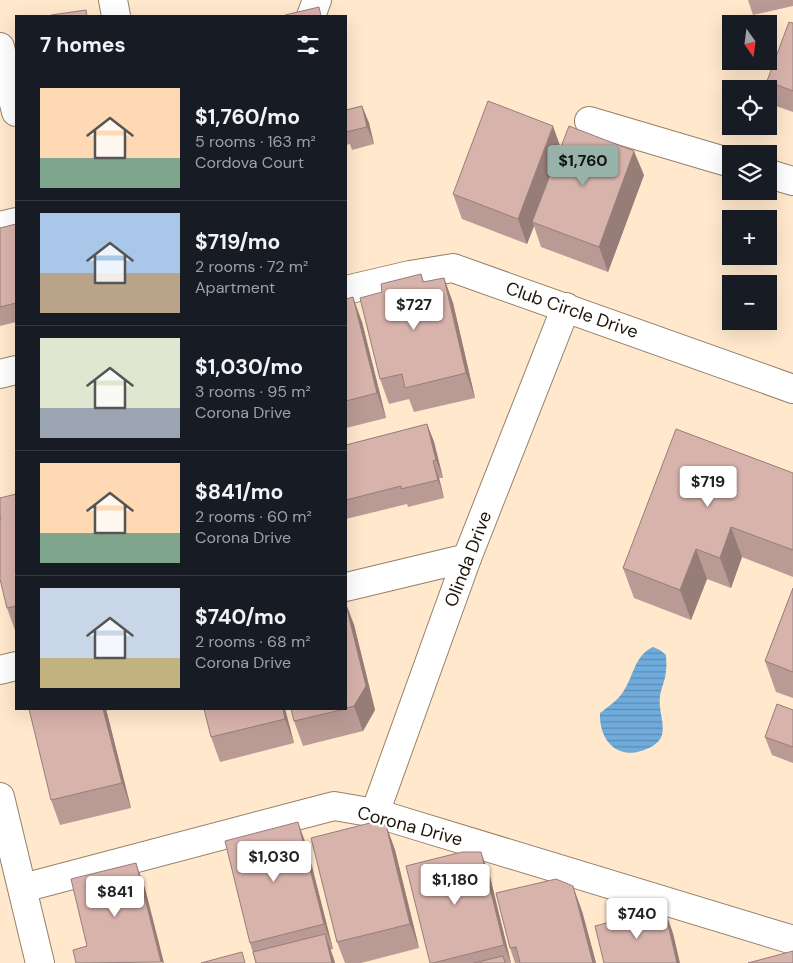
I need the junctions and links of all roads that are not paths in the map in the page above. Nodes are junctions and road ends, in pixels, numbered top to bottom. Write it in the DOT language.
graph roads {
  1 [pos="112,0"];
  2 [pos="317,0"];
  3 [pos="116,15"];
  4 [pos="311,15"];
  5 [pos="0,46"];
  6 [pos="15,108"];
  7 [pos="589,121"];
  8 [pos="722,160"];
  9 [pos="777,176"];
  10 [pos="793,181"];
  11 [pos="15,222"];
  12 [pos="0,226"];
  13 [pos="347,290"];
  14 [pos="566,307"];
  15 [pos="15,370"];
  16 [pos="0,374"];
  17 [pos="793,389"];
  18 [pos="467,558"];
  19 [pos="347,587"];
  20 [pos="15,666"];
  21 [pos="0,670"];
  22 [pos="0,797"];
  23 [pos="374,813"];
  24 [pos="23,888"];
  25 [pos="793,940"];
  26 [pos="40,963"];
  1 -- 3 [label="street"];
  2 -- 4 [label="street"];
  5 -- 6 [label="street"];
  7 -- 8 [label="street"];
  9 -- 10 [label="street"];
  11 -- 12 [label="street"];
  13 -- 14 [label="street, Club Circle Drive"];
  14 -- 17 [label="street, Club Circle Drive"];
  14 -- 18 [label="street, Olinda Drive"];
  15 -- 16 [label="street"];
  18 -- 19 [label="street"];
  18 -- 23 [label="street, Olinda Drive"];
  20 -- 21 [label="street"];
  22 -- 24 [label="street"];
  23 -- 24 [label="street, Corona Drive"];
  23 -- 25 [label="street, Corona Drive"];
  24 -- 26 [label="street"];
}
